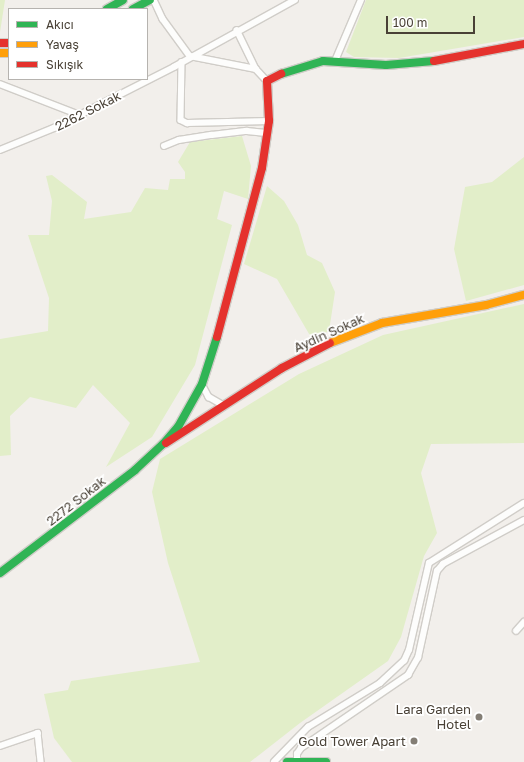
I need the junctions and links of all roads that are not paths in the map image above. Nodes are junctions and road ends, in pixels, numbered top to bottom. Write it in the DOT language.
graph roads {
  1 [pos="123,0"];
  2 [pos="150,0"];
  3 [pos="154,0"];
  4 [pos="295,0"];
  5 [pos="361,0"];
  6 [pos="109,8"];
  7 [pos="135,8"];
  8 [pos="237,30"];
  9 [pos="524,44"];
  10 [pos="190,56"];
  11 [pos="335,61"];
  12 [pos="182,62"];
  13 [pos="256,69"];
  14 [pos="147,80"];
  15 [pos="148,80"];
  16 [pos="267,81"];
  17 [pos="0,84"];
  18 [pos="80,115"];
  19 [pos="269,120"];
  20 [pos="266,133"];
  21 [pos="164,146"];
  22 [pos="0,150"];
  23 [pos="524,295"];
  24 [pos="202,384"];
  25 [pos="223,405"];
  26 [pos="163,444"];
  27 [pos="524,503"];
  28 [pos="524,520"];
  29 [pos="0,574"];
  30 [pos="524,622"];
  31 [pos="516,631"];
  32 [pos="0,746"];
  33 [pos="41,762"];
  34 [pos="274,762"];
  35 [pos="287,762"];
  36 [pos="297,762"];
  37 [pos="326,762"];
  1 -- 6 [label="street"];
  2 -- 7 [label="street"];
  3 -- 10 [label="street"];
  4 -- 8 [label="street, 2262 Sokak"];
  5 -- 11 [label="street"];
  8 -- 10 [label="street, 2262 Sokak"];
  8 -- 13 [label="street"];
  9 -- 11 [label="street"];
  10 -- 12 [label="street, 2262 Sokak"];
  10 -- 13 [label="street"];
  11 -- 16 [label="street"];
  12 -- 15 [label="street, 2262 Sokak"];
  12 -- 19 [label="street"];
  13 -- 16 [label="street"];
  14 -- 18 [label="street, 2262 Sokak"];
  16 -- 19 [label="street"];
  17 -- 18 [label="street"];
  18 -- 22 [label="street, 2262 Sokak"];
  19 -- 20 [label="street"];
  20 -- 21 [label="street"];
  20 -- 24 [label="street"];
  23 -- 25 [label="street, Aydin Sokak"];
  24 -- 25 [label="street"];
  24 -- 26 [label="street"];
  25 -- 26 [label="street, Aydin Sokak"];
  26 -- 29 [label="street, 2272 Sokak"];
  27 -- 34 [label="street"];
  28 -- 36 [label="street"];
  30 -- 31 [label="street"];
  32 -- 33 [label="street"];
  35 -- 36 [label="street"];
  36 -- 37 [label="street"];
}
